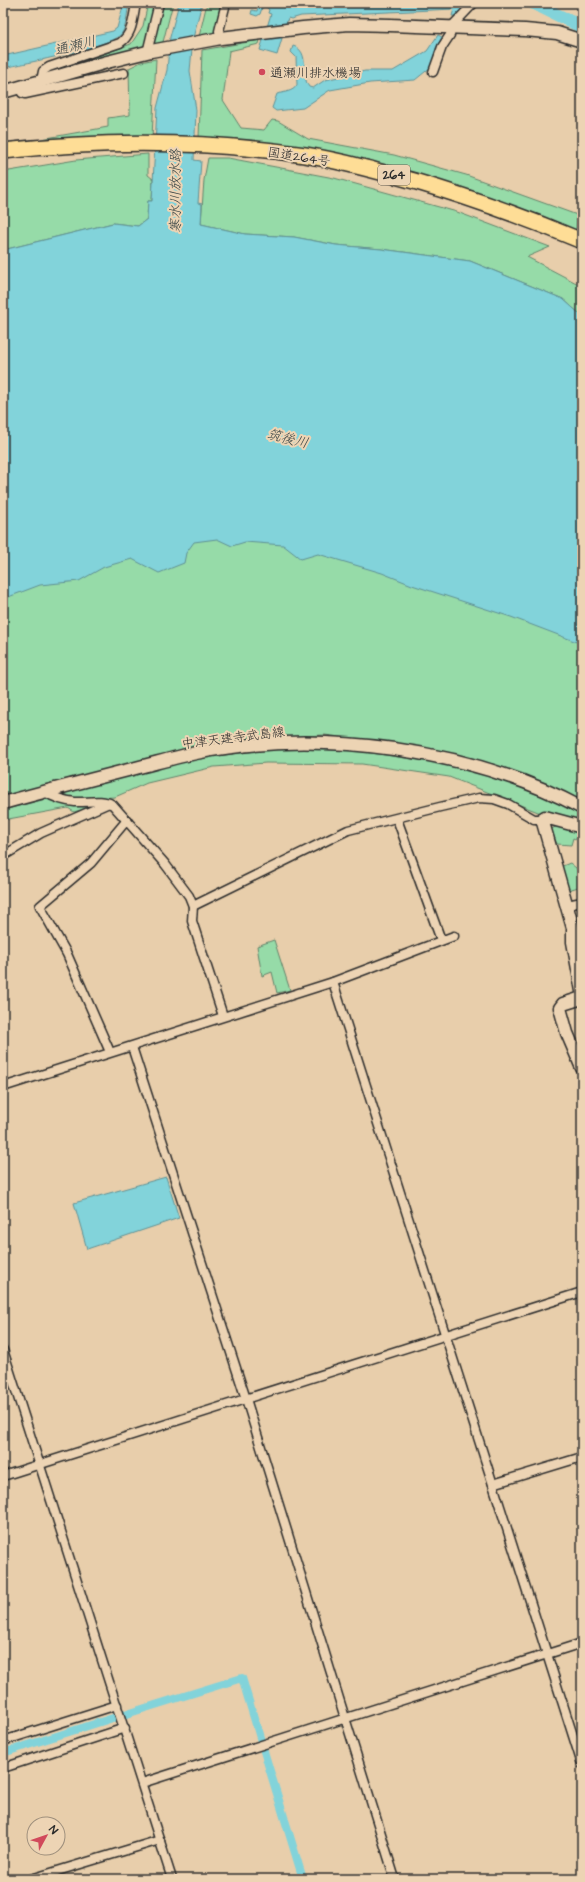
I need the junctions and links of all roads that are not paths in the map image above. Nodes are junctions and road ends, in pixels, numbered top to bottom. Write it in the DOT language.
graph roads {
  1 [pos="136,3"];
  2 [pos="159,3"];
  3 [pos="226,3"];
  4 [pos="474,3"];
  5 [pos="447,27"];
  6 [pos="217,39"];
  7 [pos="582,40"];
  8 [pos="149,52"];
  9 [pos="433,72"];
  10 [pos="124,73"];
  11 [pos="41,81"];
  12 [pos="18,88"];
  13 [pos="3,92"];
  14 [pos="3,151"];
  15 [pos="582,241"];
  16 [pos="45,792"];
  17 [pos="3,803"];
  18 [pos="109,803"];
  19 [pos="582,808"];
  20 [pos="397,819"];
  21 [pos="542,819"];
  22 [pos="127,820"];
  23 [pos="582,826"];
  24 [pos="3,856"];
  25 [pos="582,902"];
  26 [pos="567,905"];
  27 [pos="193,906"];
  28 [pos="454,936"];
  29 [pos="441,940"];
  30 [pos="333,982"];
  31 [pos="582,991"];
  32 [pos="582,998"];
  33 [pos="223,1016"];
  34 [pos="132,1047"];
  35 [pos="110,1052"];
  36 [pos="582,1068"];
  37 [pos="3,1087"];
  38 [pos="582,1292"];
  39 [pos="446,1335"];
  40 [pos="3,1350"];
  41 [pos="246,1400"];
  42 [pos="582,1457"];
  43 [pos="39,1465"];
  44 [pos="3,1476"];
  45 [pos="492,1484"];
  46 [pos="582,1643"];
  47 [pos="546,1654"];
  48 [pos="117,1705"];
  49 [pos="344,1719"];
  50 [pos="125,1728"];
  51 [pos="3,1741"];
  52 [pos="582,1764"];
  53 [pos="3,1768"];
  54 [pos="142,1783"];
  55 [pos="160,1840"];
  56 [pos="31,1879"];
  57 [pos="172,1879"];
  58 [pos="395,1879"];
  1 -- 11 [label="street"];
  2 -- 8 [label="street"];
  3 -- 6 [label="street"];
  4 -- 5 [label="street"];
  5 -- 6 [label="main road"];
  5 -- 7 [label="main road"];
  5 -- 9 [label="street"];
  6 -- 8 [label="main road"];
  8 -- 11 [label="main road"];
  10 -- 12 [label="street"];
  11 -- 12 [label="main road"];
  12 -- 13 [label="main road"];
  14 -- 15 [label="highway, 国道264号 / 264"];
  16 -- 17 [label="main road, 中津天建寺武島線"];
  16 -- 18 [label="street"];
  16 -- 19 [label="main road, 中津天建寺武島線"];
  18 -- 22 [label="street"];
  18 -- 24 [label="street"];
  20 -- 21 [label="street"];
  20 -- 27 [label="street"];
  20 -- 29 [label="street"];
  21 -- 23 [label="main road"];
  21 -- 26 [label="main road"];
  22 -- 27 [label="street"];
  22 -- 35 [label="street"];
  25 -- 26 [label="street"];
  26 -- 31 [label="main road"];
  27 -- 33 [label="street"];
  28 -- 29 [label="street"];
  29 -- 30 [label="street"];
  30 -- 33 [label="street"];
  30 -- 39 [label="street"];
  32 -- 36 [label="main road"];
  33 -- 34 [label="street"];
  34 -- 35 [label="street"];
  34 -- 41 [label="street"];
  35 -- 37 [label="street"];
  38 -- 39 [label="street"];
  39 -- 41 [label="street"];
  39 -- 45 [label="street"];
  40 -- 43 [label="street"];
  41 -- 43 [label="street"];
  41 -- 49 [label="street"];
  42 -- 45 [label="street"];
  43 -- 44 [label="street"];
  43 -- 48 [label="street"];
  45 -- 47 [label="street"];
  46 -- 47 [label="street"];
  47 -- 49 [label="street"];
  47 -- 52 [label="street"];
  48 -- 50 [label="street"];
  48 -- 51 [label="street"];
  49 -- 54 [label="street"];
  49 -- 58 [label="street"];
  50 -- 53 [label="street"];
  50 -- 54 [label="street"];
  54 -- 55 [label="street"];
  55 -- 56 [label="street"];
  55 -- 57 [label="street"];
}
